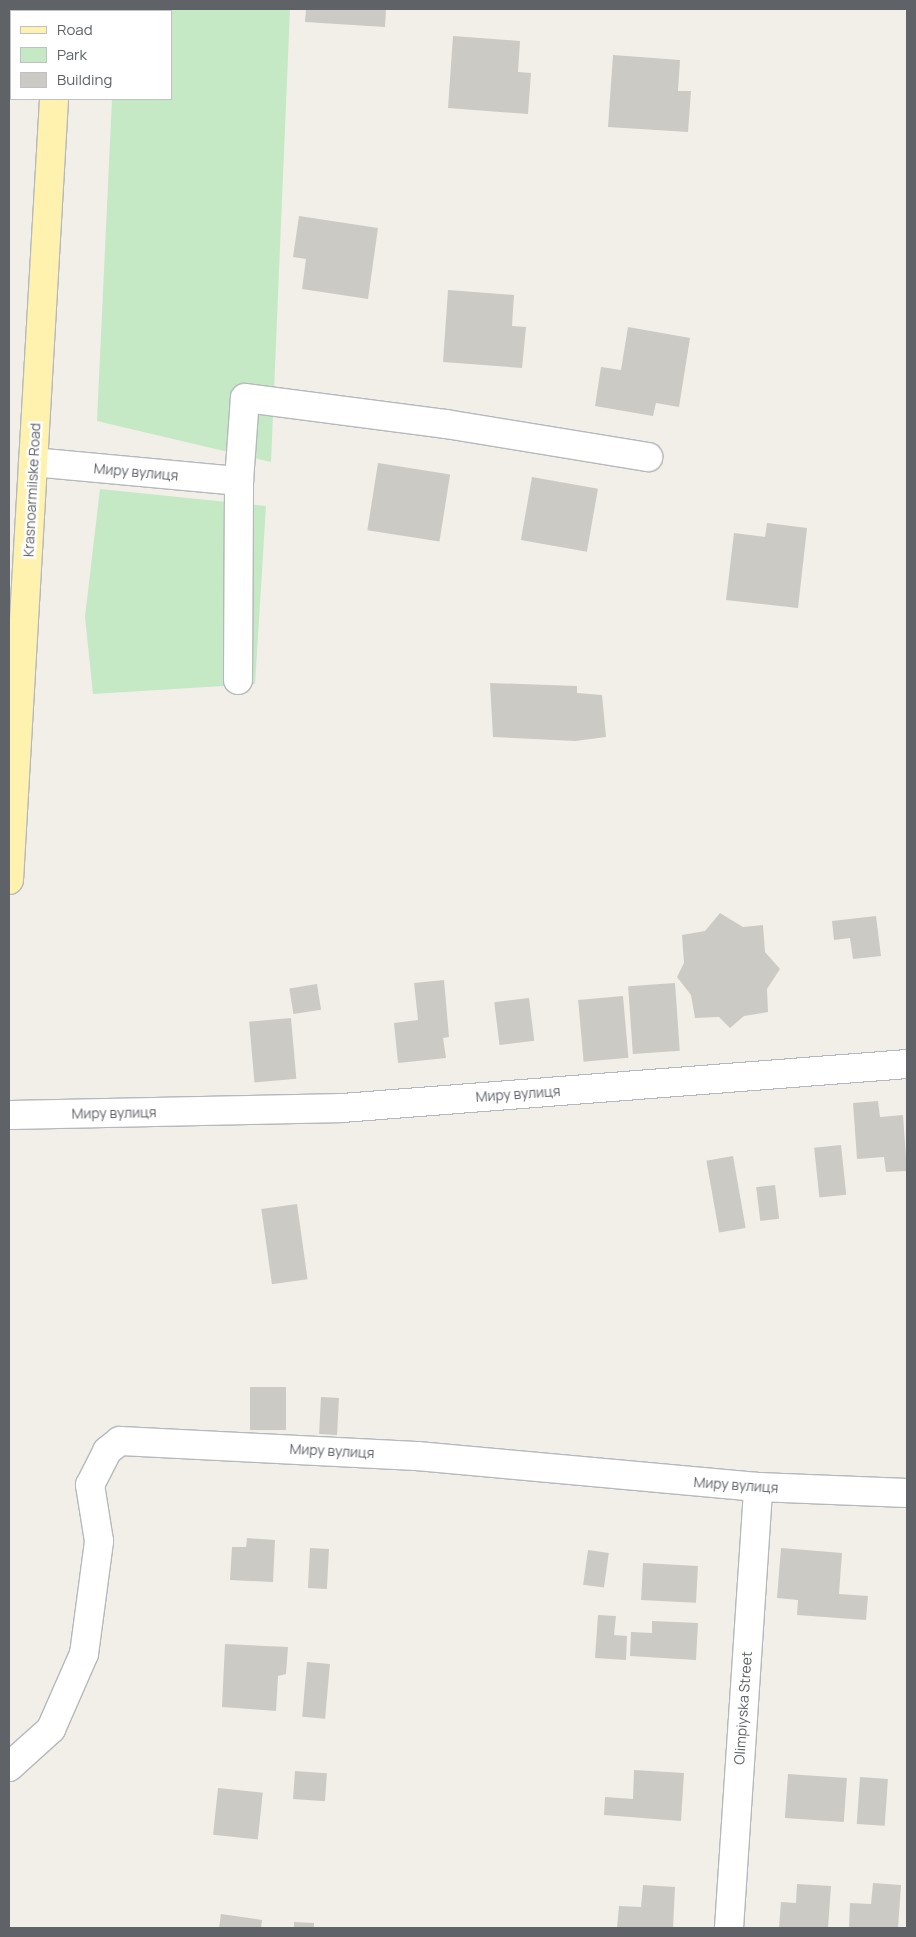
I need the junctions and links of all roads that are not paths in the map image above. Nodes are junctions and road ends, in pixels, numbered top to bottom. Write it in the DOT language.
graph roads {
  1 [pos="54,100"];
  2 [pos="648,456"];
  3 [pos="33,462"];
  4 [pos="239,481"];
  5 [pos="238,680"];
  6 [pos="9,880"];
  7 [pos="907,1064"];
  8 [pos="9,1115"];
  9 [pos="758,1487"];
  10 [pos="907,1493"];
  11 [pos="9,1766"];
  12 [pos="729,1928"];
  1 -- 3 [label="main road, Krasnoarmiiske Road"];
  2 -- 4 [label="street"];
  3 -- 4 [label="street, Миру вулиця"];
  3 -- 6 [label="main road, Krasnoarmiiske Road"];
  4 -- 5 [label="street"];
  7 -- 8 [label="street, Миру вулиця"];
  9 -- 10 [label="street, Миру вулиця"];
  9 -- 11 [label="street, Миру вулиця"];
  9 -- 12 [label="street, Olimpiyska Street"];
}
